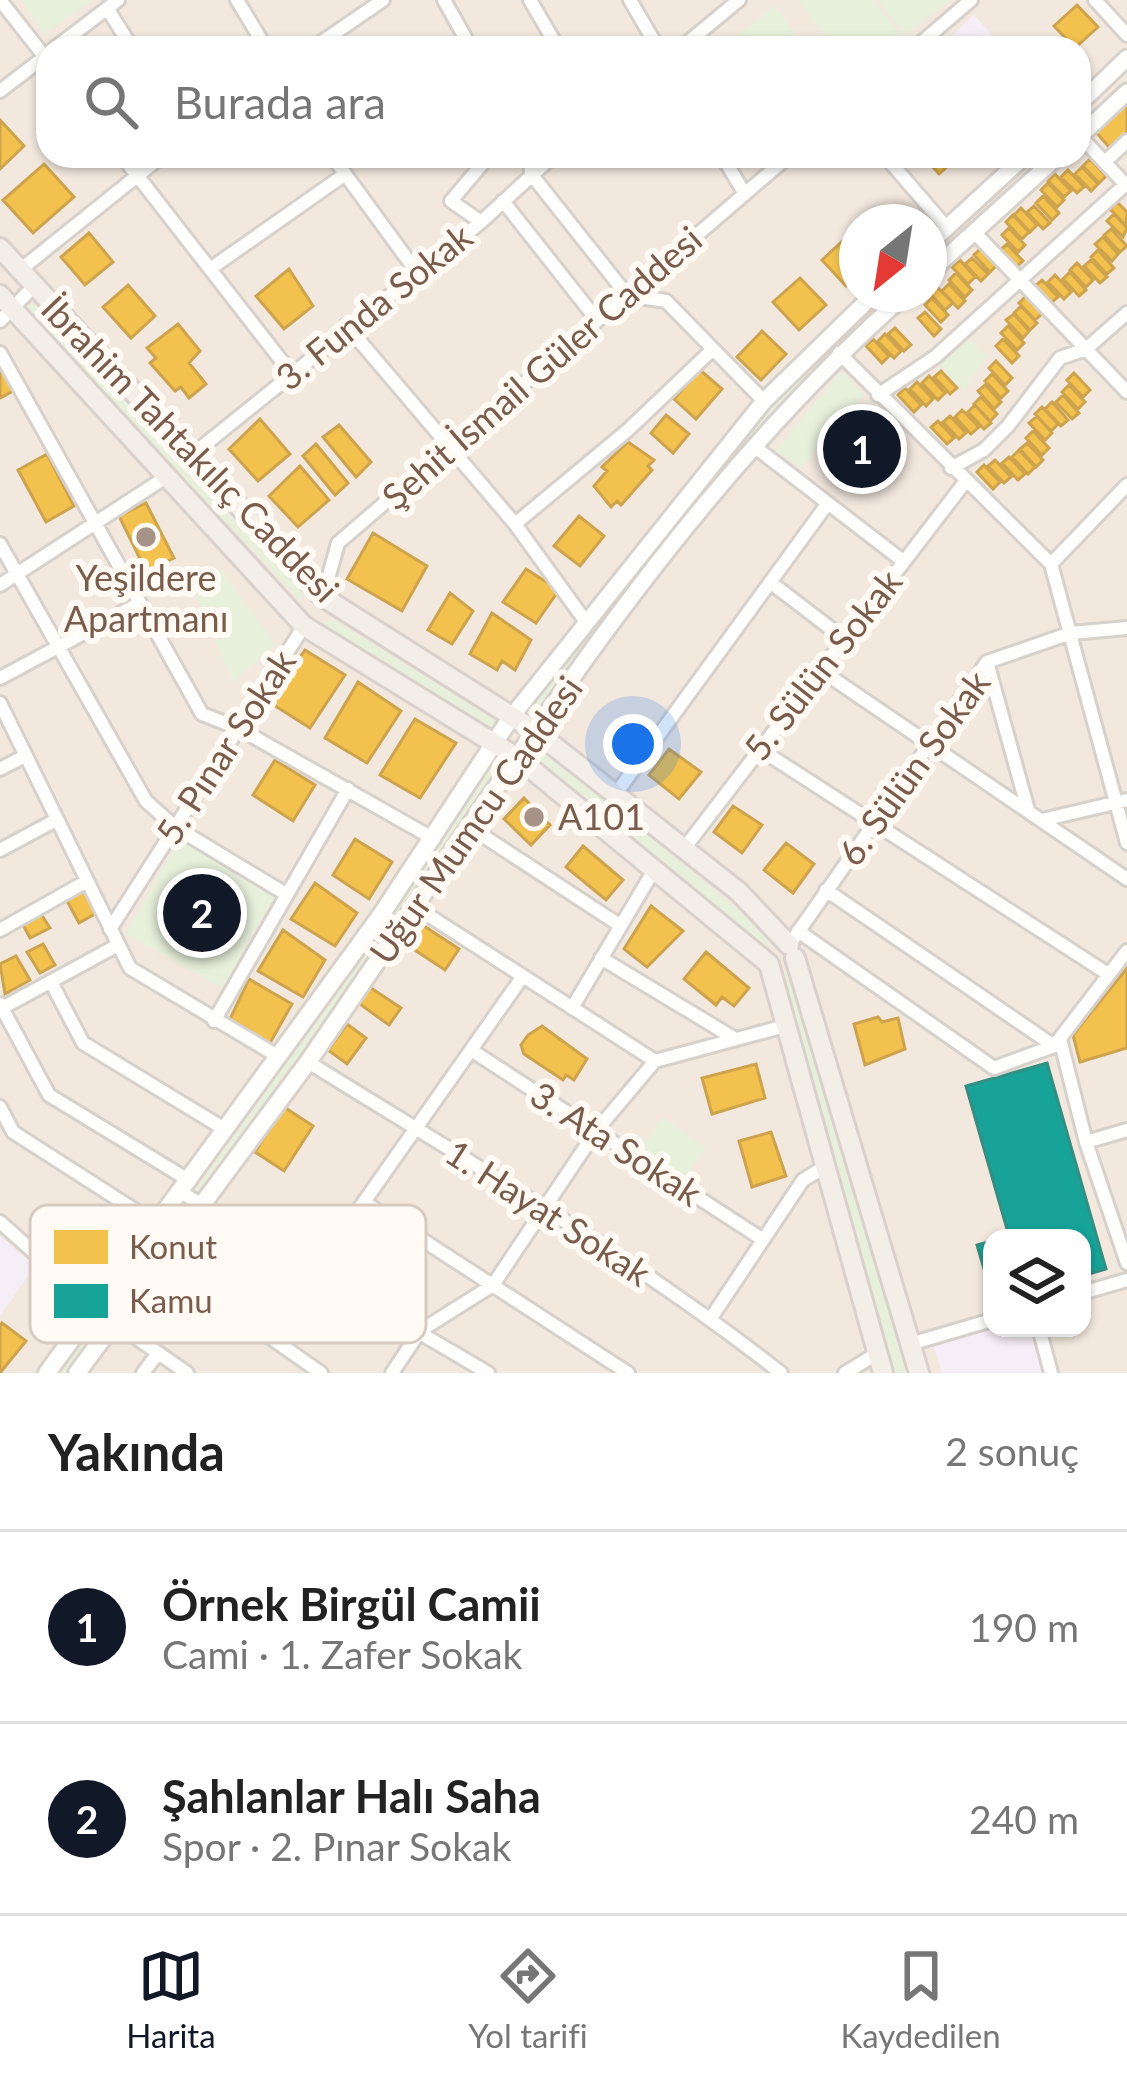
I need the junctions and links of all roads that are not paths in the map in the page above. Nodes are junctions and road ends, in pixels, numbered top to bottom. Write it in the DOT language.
graph roads {
  1 [pos="1,0"];
  2 [pos="236,0"];
  3 [pos="382,0"];
  4 [pos="444,0"];
  5 [pos="530,0"];
  6 [pos="630,0"];
  7 [pos="739,0"];
  8 [pos="971,0"];
  9 [pos="1095,0"];
  10 [pos="112,4"];
  11 [pos="1127,35"];
  12 [pos="72,36"];
  13 [pos="127,36"];
  14 [pos="258,36"];
  15 [pos="330,36"];
  16 [pos="464,36"];
  17 [pos="551,36"];
  18 [pos="651,36"];
  19 [pos="696,36"];
  20 [pos="929,36"];
  21 [pos="36,40"];
  22 [pos="1127,58"];
  23 [pos="36,65"];
  24 [pos="0,91"];
  25 [pos="1091,92"];
  26 [pos="1127,92"];
  27 [pos="1091,126"];
  28 [pos="1127,141"];
  29 [pos="1091,147"];
  30 [pos="1105,162"];
  31 [pos="131,168"];
  32 [pos="146,168"];
  33 [pos="340,168"];
  34 [pos="479,168"];
  35 [pos="531,168"];
  36 [pos="538,168"];
  37 [pos="729,168"];
  38 [pos="775,168"];
  39 [pos="895,168"];
  40 [pos="1012,168"];
  41 [pos="1045,168"];
  42 [pos="531,174"];
  43 [pos="137,175"];
  44 [pos="344,175"];
  45 [pos="1126,185"];
  46 [pos="745,194"];
  47 [pos="503,201"];
  48 [pos="926,204"];
  49 [pos="481,223"];
  50 [pos="947,228"];
  51 [pos="975,233"];
  52 [pos="0,248"];
  53 [pos="947,257"];
  54 [pos="210,269"];
  55 [pos="20,270"];
  56 [pos="416,272"];
  57 [pos="1020,284"];
  58 [pos="34,286"];
  59 [pos="627,295"];
  60 [pos="4,308"];
  61 [pos="854,312"];
  62 [pos="886,312"];
  63 [pos="1127,314"];
  64 [pos="597,320"];
  65 [pos="346,326"];
  66 [pos="826,338"];
  67 [pos="1086,349"];
  68 [pos="713,350"];
  69 [pos="0,353"];
  70 [pos="839,353"];
  71 [pos="291,374"];
  72 [pos="1127,392"];
  73 [pos="878,395"];
  74 [pos="764,401"];
  75 [pos="451,446"];
  76 [pos="755,447"];
  77 [pos="192,455"];
  78 [pos="951,468"];
  79 [pos="166,477"];
  80 [pos="964,482"];
  81 [pos="1127,485"];
  82 [pos="828,502"];
  83 [pos="98,523"];
  84 [pos="515,524"];
  85 [pos="0,544"];
  86 [pos="903,561"];
  87 [pos="1051,564"];
  88 [pos="17,577"];
  89 [pos="770,582"];
  90 [pos="0,585"];
  91 [pos="323,597"];
  92 [pos="140,602"];
  93 [pos="586,622"];
  94 [pos="304,626"];
  95 [pos="1127,628"];
  96 [pos="1071,633"];
  97 [pos="843,638"];
  98 [pos="55,648"];
  99 [pos="987,662"];
  100 [pos="820,669"];
  101 [pos="0,678"];
  102 [pos="0,703"];
  103 [pos="512,716"];
  104 [pos="238,728"];
  105 [pos="535,731"];
  106 [pos="493,744"];
  107 [pos="930,744"];
  108 [pos="758,748"];
  109 [pos="25,756"];
  110 [pos="518,758"];
  111 [pos="0,770"];
  112 [pos="348,789"];
  113 [pos="615,795"];
  114 [pos="1121,802"];
  115 [pos="1028,811"];
  116 [pos="56,820"];
  117 [pos="1042,820"];
  118 [pos="872,822"];
  119 [pos="175,827"];
  120 [pos="471,828"];
  121 [pos="434,838"];
  122 [pos="1127,843"];
  123 [pos="0,850"];
  124 [pos="683,850"];
  125 [pos="653,870"];
  126 [pos="1127,879"];
  127 [pos="87,881"];
  128 [pos="826,890"];
  129 [pos="286,894"];
  130 [pos="417,908"];
  131 [pos="621,926"];
  132 [pos="110,929"];
  133 [pos="0,930"];
  134 [pos="118,945"];
  135 [pos="794,945"];
  136 [pos="1127,951"];
  137 [pos="602,958"];
  138 [pos="769,964"];
  139 [pos="1108,974"];
  140 [pos="523,976"];
  141 [pos="51,982"];
  142 [pos="1,1006"];
  143 [pos="572,1008"];
  144 [pos="214,1021"];
  145 [pos="784,1025"];
  146 [pos="732,1036"];
  147 [pos="1057,1042"];
  148 [pos="471,1050"];
  149 [pos="279,1058"];
  150 [pos="656,1061"];
  151 [pos="308,1062"];
  152 [pos="0,1107"];
  153 [pos="416,1129"];
  154 [pos="226,1130"];
  155 [pos="1127,1130"];
  156 [pos="596,1131"];
  157 [pos="1086,1142"];
  158 [pos="823,1168"];
  159 [pos="186,1187"];
  160 [pos="364,1202"];
  161 [pos="126,1205"];
  162 [pos="173,1205"];
  163 [pos="203,1205"];
  164 [pos="362,1205"];
  165 [pos="369,1205"];
  166 [pos="544,1207"];
  167 [pos="0,1222"];
  168 [pos="762,1238"];
  169 [pos="426,1242"];
  170 [pos="30,1249"];
  171 [pos="1127,1263"];
  172 [pos="1127,1280"];
  173 [pos="493,1286"];
  174 [pos="1091,1290"];
  175 [pos="711,1318"];
  176 [pos="983,1323"];
  177 [pos="426,1327"];
  178 [pos="426,1335"];
  179 [pos="1042,1337"];
  180 [pos="69,1343"];
  181 [pos="99,1343"];
  182 [pos="144,1343"];
  183 [pos="278,1343"];
  184 [pos="412,1343"];
  185 [pos="910,1344"];
  186 [pos="158,1353"];
  187 [pos="880,1363"];
  188 [pos="621,1371"];
  189 [pos="46,1373"];
  190 [pos="76,1373"];
  191 [pos="143,1373"];
  192 [pos="188,1373"];
  193 [pos="321,1373"];
  194 [pos="392,1373"];
  195 [pos="488,1373"];
  196 [pos="781,1373"];
  197 [pos="845,1373"];
  198 [pos="919,1373"];
  199 [pos="1051,1373"];
  1 -- 21 [label="street"];
  2 -- 14 [label="street"];
  3 -- 15 [label="street"];
  4 -- 16 [label="street"];
  5 -- 17 [label="street"];
  6 -- 18 [label="street"];
  7 -- 19 [label="street"];
  8 -- 20 [label="street"];
  9 -- 11 [label="street"];
  10 -- 12 [label="street"];
  10 -- 13 [label="street"];
  22 -- 25 [label="street"];
  23 -- 24 [label="street"];
  26 -- 27 [label="street"];
  28 -- 30 [label="street"];
  29 -- 30 [label="street"];
  30 -- 45 [label="street"];
  31 -- 43 [label="street"];
  32 -- 43 [label="street"];
  33 -- 44 [label="street"];
  34 -- 49 [label="street"];
  35 -- 42 [label="street"];
  36 -- 42 [label="street, 3. Funda Sokak"];
  37 -- 46 [label="street"];
  38 -- 46 [label="street, Şehit İsmail Güler Caddesi"];
  39 -- 48 [label="street"];
  40 -- 50 [label="street"];
  41 -- 51 [label="street"];
  42 -- 47 [label="street, 3. Funda Sokak"];
  42 -- 59 [label="street"];
  43 -- 54 [label="street"];
  43 -- 55 [label="street"];
  44 -- 54 [label="street"];
  44 -- 56 [label="street"];
  45 -- 57 [label="street"];
  46 -- 59 [label="street, Şehit İsmail Güler Caddesi"];
  47 -- 49 [label="street, 3. Funda Sokak"];
  47 -- 64 [label="street"];
  49 -- 56 [label="street, 3. Funda Sokak"];
  51 -- 53 [label="street"];
  51 -- 57 [label="street"];
  52 -- 55 [label="main road, İbrahim Tahtakılıç Caddesi"];
  54 -- 71 [label="street"];
  55 -- 58 [label="main road, İbrahim Tahtakılıç Caddesi"];
  56 -- 65 [label="street, 3. Funda Sokak"];
  57 -- 67 [label="street"];
  57 -- 73 [label="street"];
  58 -- 60 [label="street"];
  58 -- 77 [label="main road, İbrahim Tahtakılıç Caddesi"];
  59 -- 64 [label="street, Şehit İsmail Güler Caddesi"];
  59 -- 68 [label="street"];
  60 -- 79 [label="main road, İbrahim Tahtakılıç Caddesi"];
  61 -- 66 [label="street, Uğur Mumcu Caddesi"];
  62 -- 70 [label="street, Uğur Mumcu Caddesi"];
  63 -- 67 [label="street"];
  64 -- 75 [label="street, Şehit İsmail Güler Caddesi"];
  65 -- 71 [label="street, 3. Funda Sokak"];
  65 -- 75 [label="street"];
  66 -- 70 [label="street"];
  66 -- 74 [label="street, Uğur Mumcu Caddesi"];
  67 -- 72 [label="street"];
  67 -- 78 [label="street"];
  68 -- 74 [label="street"];
  68 -- 84 [label="street"];
  69 -- 83 [label="street"];
  70 -- 73 [label="street"];
  70 -- 76 [label="street, Uğur Mumcu Caddesi"];
  71 -- 77 [label="street, 3. Funda Sokak"];
  73 -- 78 [label="street"];
  74 -- 93 [label="street, Uğur Mumcu Caddesi"];
  75 -- 84 [label="street"];
  75 -- 91 [label="street, Şehit İsmail Güler Caddesi"];
  76 -- 82 [label="street"];
  76 -- 105 [label="street, Uğur Mumcu Caddesi"];
  77 -- 91 [label="main road, İbrahim Tahtakılıç Caddesi"];
  78 -- 80 [label="street"];
  79 -- 83 [label="street"];
  79 -- 94 [label="main road, İbrahim Tahtakılıç Caddesi"];
  80 -- 86 [label="street, 5. Sülün Sokak"];
  80 -- 87 [label="street"];
  81 -- 87 [label="street"];
  82 -- 86 [label="street"];
  82 -- 89 [label="street"];
  83 -- 88 [label="street"];
  83 -- 92 [label="street"];
  84 -- 93 [label="street"];
  85 -- 88 [label="street"];
  86 -- 97 [label="street, 5. Sülün Sokak"];
  87 -- 96 [label="street"];
  88 -- 90 [label="street"];
  88 -- 98 [label="street"];
  89 -- 97 [label="street"];
  89 -- 113 [label="street"];
  91 -- 94 [label="main road"];
  91 -- 103 [label="main road, İbrahim Tahtakılıç Caddesi"];
  92 -- 98 [label="street"];
  92 -- 104 [label="street"];
  93 -- 103 [label="street, Uğur Mumcu Caddesi"];
  94 -- 104 [label="street, 5. Pınar Sokak"];
  94 -- 106 [label="main road, İbrahim Tahtakılıç Caddesi"];
  95 -- 96 [label="street, 6. Sülün Sokak"];
  96 -- 99 [label="street, 6. Sülün Sokak"];
  96 -- 114 [label="street"];
  97 -- 100 [label="street, 5. Sülün Sokak"];
  98 -- 101 [label="street"];
  98 -- 119 [label="street"];
  99 -- 107 [label="street, 6. Sülün Sokak"];
  99 -- 115 [label="street"];
  100 -- 107 [label="street"];
  100 -- 108 [label="street, 5. Sülün Sokak"];
  102 -- 109 [label="street"];
  103 -- 105 [label="main road, İbrahim Tahtakılıç Caddesi"];
  103 -- 106 [label="main road, Uğur Mumcu Caddesi"];
  104 -- 112 [label="street"];
  104 -- 119 [label="street, 5. Pınar Sokak"];
  105 -- 110 [label="main road, Uğur Mumcu Caddesi"];
  105 -- 113 [label="main road, İbrahim Tahtakılıç Caddesi"];
  106 -- 110 [label="main road, İbrahim Tahtakılıç Caddesi"];
  106 -- 121 [label="main road, Uğur Mumcu Caddesi"];
  107 -- 115 [label="street"];
  107 -- 118 [label="street, 6. Sülün Sokak"];
  108 -- 118 [label="street"];
  108 -- 124 [label="street, 5. Sülün Sokak"];
  109 -- 111 [label="street"];
  109 -- 116 [label="street"];
  110 -- 120 [label="main road, Uğur Mumcu Caddesi"];
  110 -- 125 [label="main road, İbrahim Tahtakılıç Caddesi"];
  112 -- 121 [label="street"];
  112 -- 129 [label="street"];
  113 -- 124 [label="main road, İbrahim Tahtakılıç Caddesi"];
  114 -- 117 [label="street"];
  114 -- 122 [label="street"];
  115 -- 117 [label="street"];
  116 -- 123 [label="street"];
  116 -- 127 [label="street"];
  117 -- 126 [label="street"];
  118 -- 128 [label="street, 6. Sülün Sokak"];
  118 -- 139 [label="street"];
  119 -- 129 [label="street"];
  119 -- 132 [label="street, 5. Pınar Sokak"];
  120 -- 130 [label="main road, Uğur Mumcu Caddesi"];
  120 -- 131 [label="street"];
  121 -- 149 [label="main road, Uğur Mumcu Caddesi"];
  124 -- 135 [label="main road, İbrahim Tahtakılıç Caddesi"];
  125 -- 131 [label="street"];
  125 -- 138 [label="main road, İbrahim Tahtakılıç Caddesi"];
  127 -- 132 [label="street"];
  127 -- 133 [label="street"];
  128 -- 135 [label="street, 6. Sülün Sokak"];
  128 -- 147 [label="street"];
  129 -- 144 [label="street"];
  130 -- 140 [label="street"];
  130 -- 151 [label="main road, Uğur Mumcu Caddesi"];
  131 -- 137 [label="street"];
  132 -- 134 [label="street"];
  134 -- 141 [label="street"];
  134 -- 144 [label="street"];
  135 -- 138 [label="main road"];
  135 -- 147 [label="street"];
  135 -- 185 [label="main road, İbrahim Tahtakılıç Caddesi"];
  136 -- 139 [label="street"];
  137 -- 143 [label="street"];
  137 -- 146 [label="street"];
  138 -- 145 [label="main road"];
  139 -- 147 [label="street"];
  140 -- 143 [label="street"];
  140 -- 148 [label="street"];
  141 -- 142 [label="street"];
  141 -- 154 [label="street"];
  142 -- 159 [label="street"];
  143 -- 150 [label="street"];
  144 -- 149 [label="street"];
  145 -- 146 [label="street"];
  145 -- 158 [label="main road"];
  146 -- 150 [label="street"];
  147 -- 157 [label="street"];
  148 -- 153 [label="street"];
  148 -- 156 [label="street, 3. Ata Sokak"];
  149 -- 154 [label="main road, Uğur Mumcu Caddesi"];
  150 -- 156 [label="street"];
  151 -- 153 [label="street, 1. Hayat Sokak"];
  151 -- 163 [label="main road, Uğur Mumcu Caddesi"];
  152 -- 161 [label="street"];
  153 -- 160 [label="street"];
  153 -- 166 [label="street, 1. Hayat Sokak"];
  154 -- 159 [label="main road, Uğur Mumcu Caddesi"];
  155 -- 157 [label="street"];
  156 -- 166 [label="street"];
  156 -- 168 [label="street, 3. Ata Sokak"];
  157 -- 171 [label="street"];
  158 -- 168 [label="street"];
  158 -- 187 [label="main road"];
  159 -- 162 [label="main road, Uğur Mumcu Caddesi"];
  159 -- 163 [label="street"];
  160 -- 164 [label="street"];
  160 -- 165 [label="street"];
  166 -- 173 [label="street"];
  166 -- 175 [label="street, 1. Hayat Sokak"];
  167 -- 170 [label="street"];
  168 -- 175 [label="street"];
  169 -- 173 [label="street"];
  172 -- 174 [label="street"];
  173 -- 177 [label="street"];
  173 -- 188 [label="street"];
  175 -- 196 [label="street, 1. Hayat Sokak"];
  176 -- 185 [label="street"];
  178 -- 195 [label="street"];
  179 -- 199 [label="street"];
  180 -- 189 [label="main road, Uğur Mumcu Caddesi"];
  181 -- 190 [label="main road, Uğur Mumcu Caddesi"];
  182 -- 186 [label="street"];
  183 -- 193 [label="street"];
  184 -- 194 [label="street"];
  185 -- 198 [label="main road, İbrahim Tahtakılıç Caddesi"];
  186 -- 191 [label="street"];
  186 -- 192 [label="street"];
  187 -- 197 [label="street"];
}
